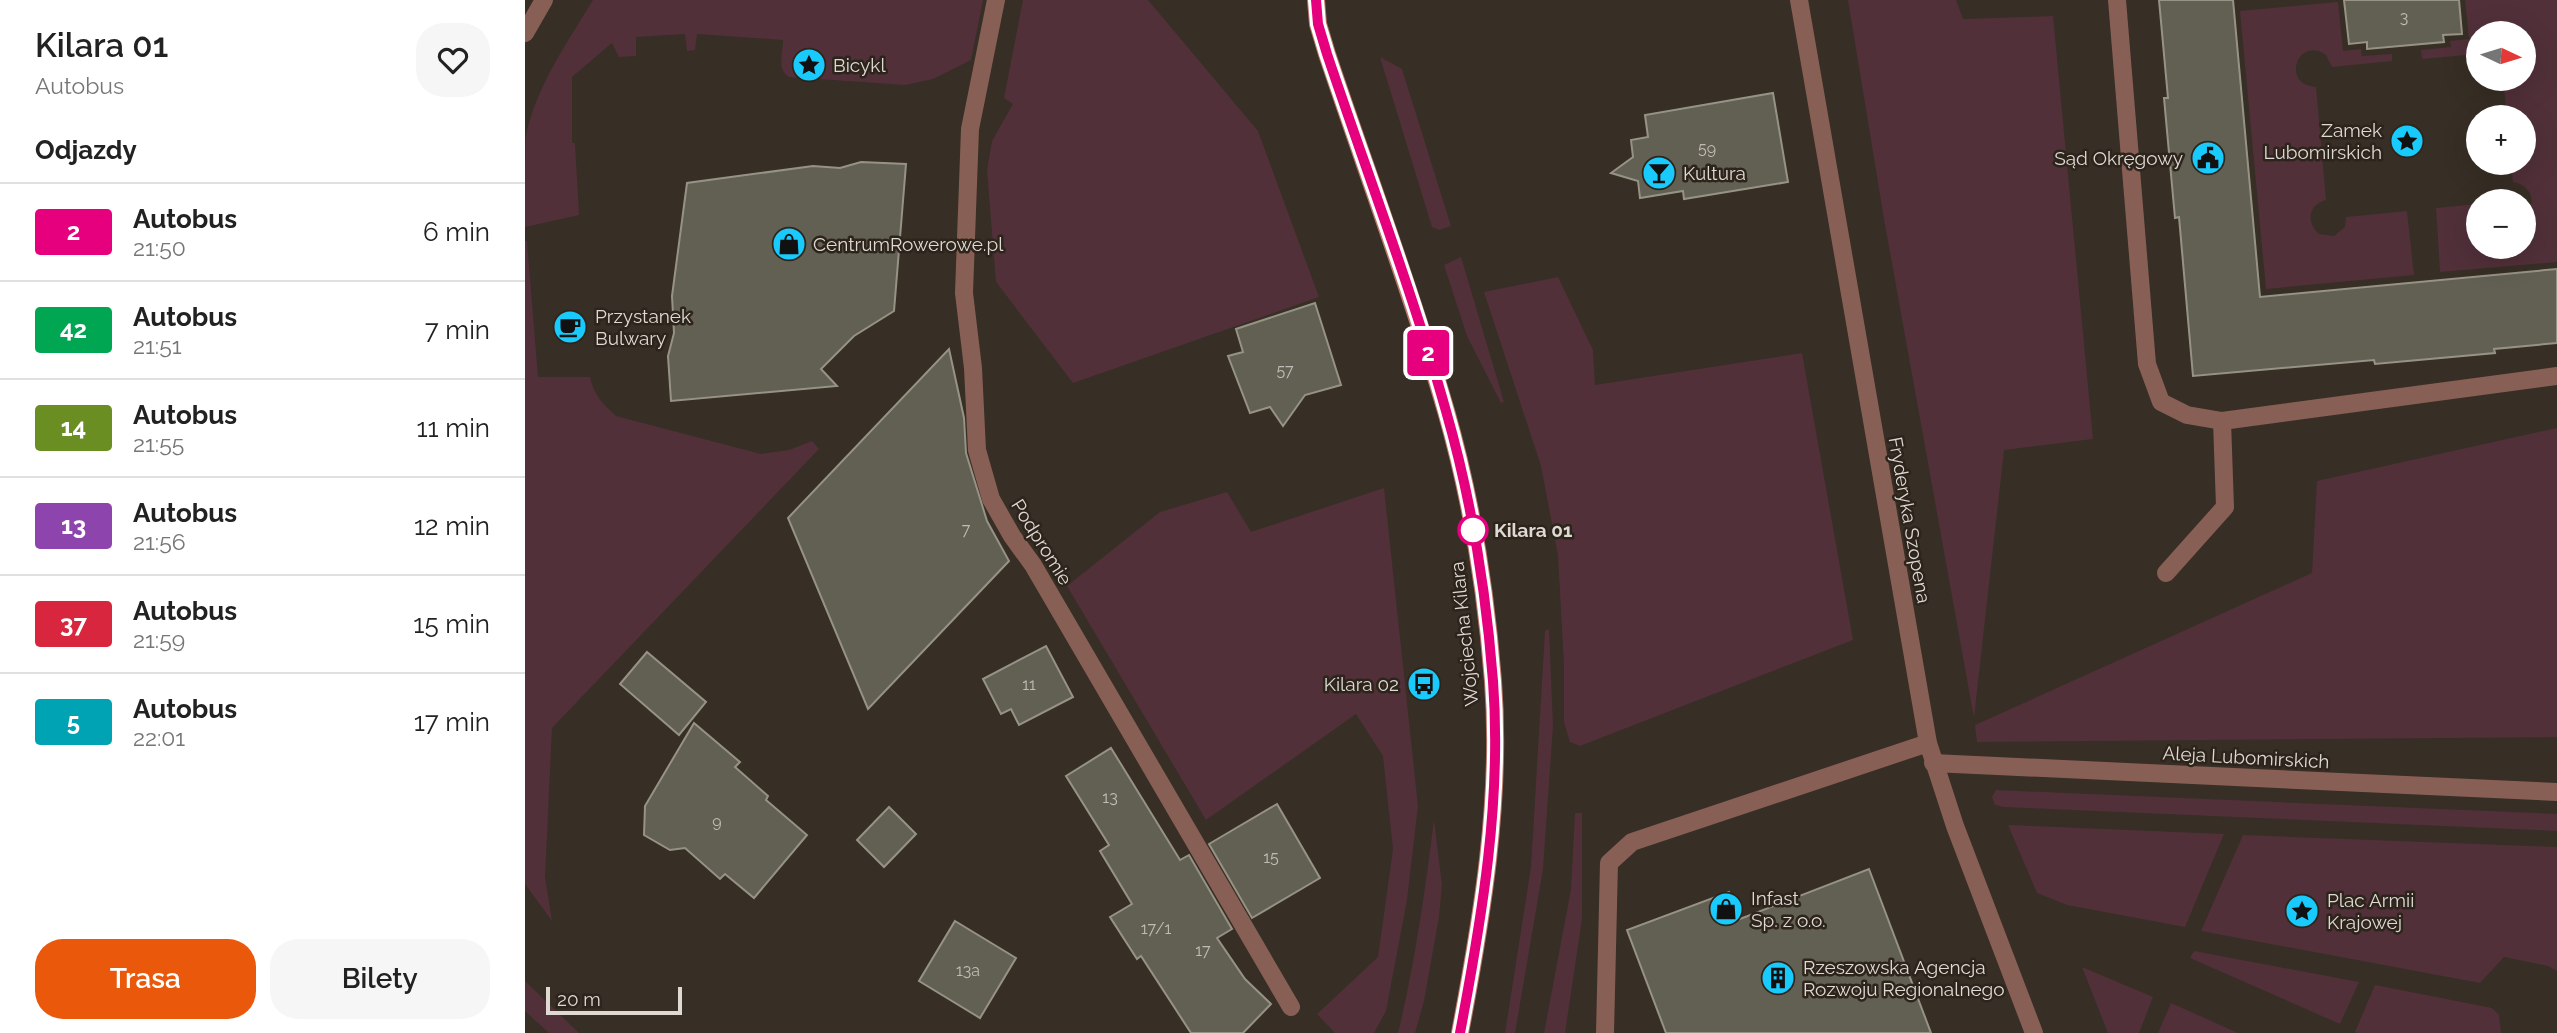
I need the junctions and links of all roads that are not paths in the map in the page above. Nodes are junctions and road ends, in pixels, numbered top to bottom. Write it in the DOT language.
graph roads {
  1 [pos="544,0"];
  2 [pos="996,0"];
  3 [pos="1316,0"];
  4 [pos="1800,0"];
  5 [pos="2117,0"];
  6 [pos="525,33"];
  7 [pos="2557,376"];
  8 [pos="2222,421"];
  9 [pos="2166,573"];
  10 [pos="1928,743"];
  11 [pos="1933,763"];
  12 [pos="2557,792"];
  13 [pos="1291,1007"];
  14 [pos="1460,1033"];
  15 [pos="1605,1033"];
  16 [pos="2034,1033"];
  1 -- 6 [label="street"];
  2 -- 13 [label="street, Podpromie"];
  3 -- 14 [label="main road, Wojciecha Kilara"];
  4 -- 10 [label="street, Fryderyka Szopena"];
  5 -- 8 [label="street"];
  7 -- 8 [label="street"];
  8 -- 9 [label="street"];
  10 -- 11 [label="street, Fryderyka Szopena"];
  10 -- 15 [label="street"];
  11 -- 12 [label="street, Aleja Lubomirskich"];
  11 -- 16 [label="street, Fryderyka Szopena"];
}
